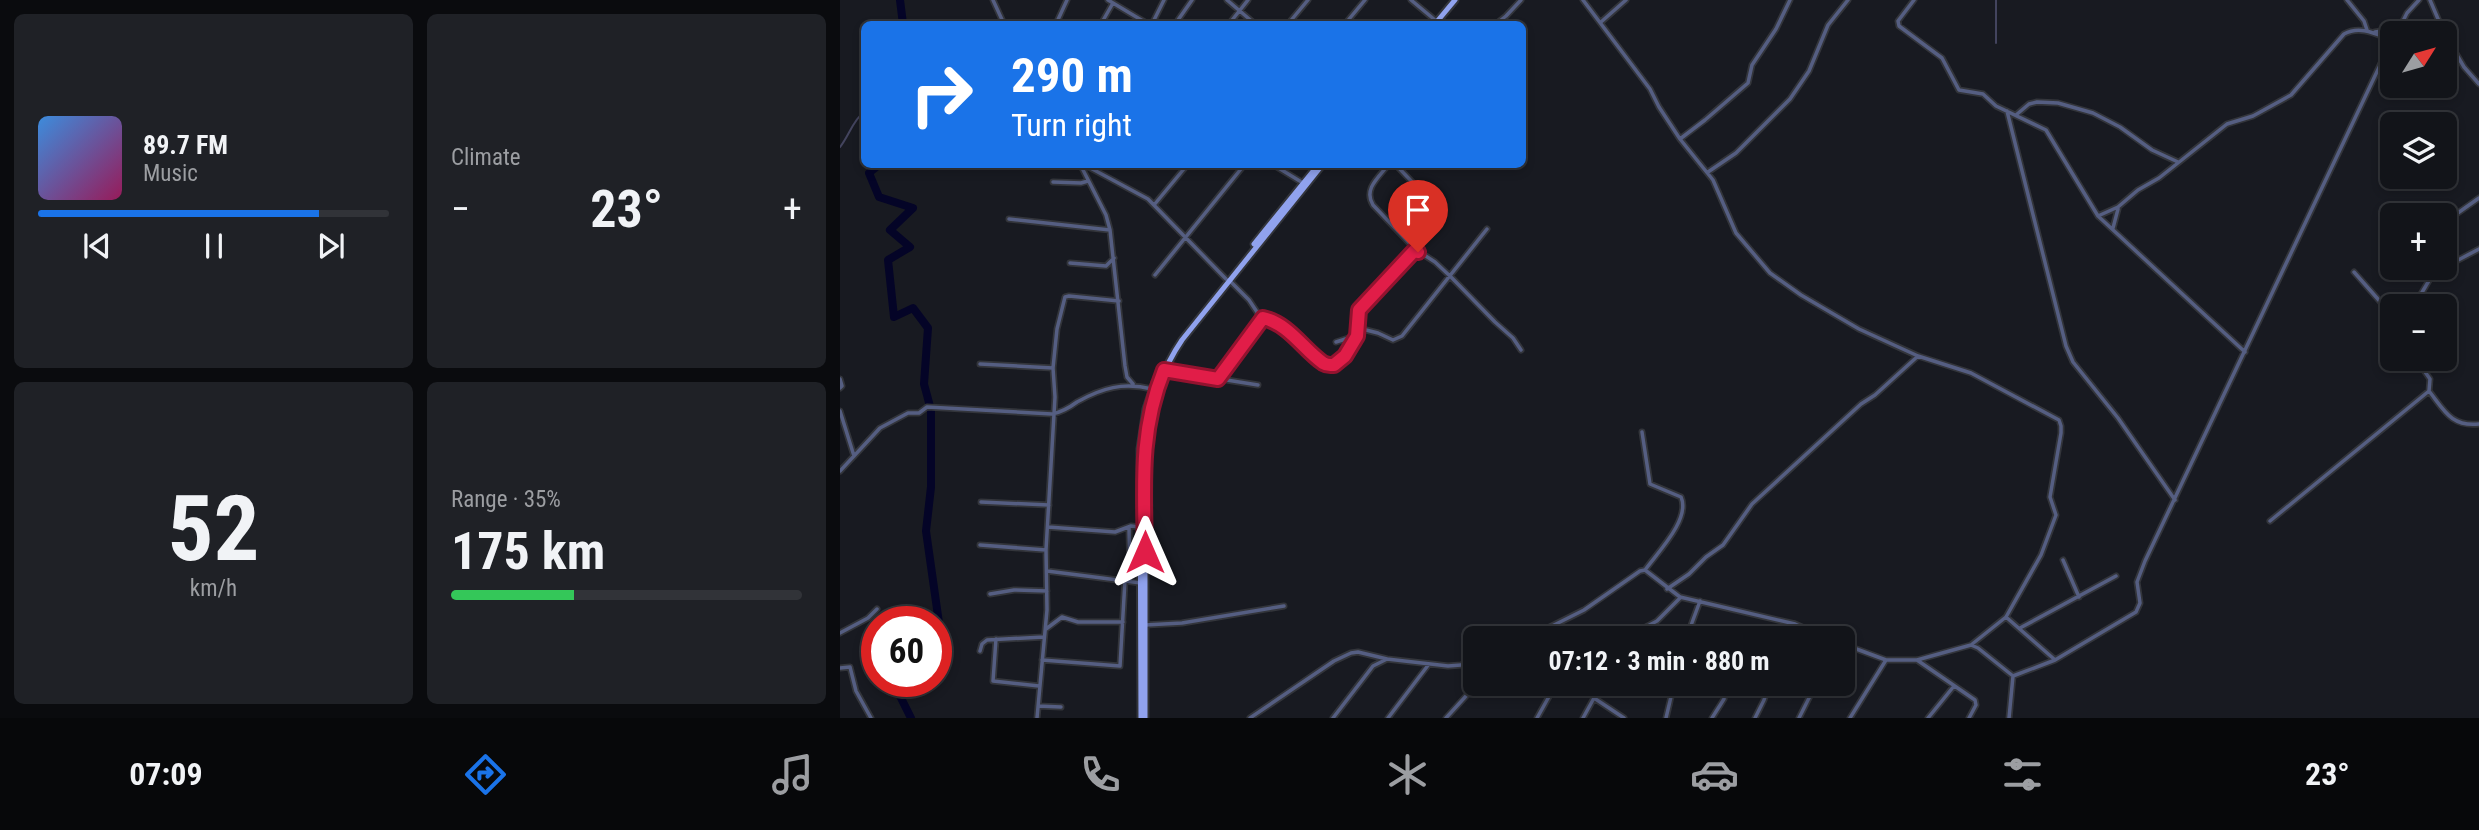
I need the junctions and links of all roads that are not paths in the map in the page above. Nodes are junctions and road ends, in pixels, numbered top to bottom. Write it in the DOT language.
graph roads {
  1 [pos="993,0"];
  2 [pos="1067,0"];
  3 [pos="1164,0"];
  4 [pos="1192,0"];
  5 [pos="1227,0"];
  6 [pos="1248,0"];
  7 [pos="1308,0"];
  8 [pos="1365,0"];
  9 [pos="1411,0"];
  10 [pos="1453,0"];
  11 [pos="1521,0"];
  12 [pos="1583,0"];
  13 [pos="1626,0"];
  14 [pos="1790,0"];
  15 [pos="1848,0"];
  16 [pos="1914,0"];
  17 [pos="2347,0"];
  18 [pos="2419,0"];
  19 [pos="2430,0"];
  20 [pos="1111,2"];
  21 [pos="1240,11"];
  22 [pos="1178,20"];
  23 [pos="1003,21"];
  24 [pos="1057,21"];
  25 [pos="1102,21"];
  26 [pos="1145,21"];
  27 [pos="1152,21"];
  28 [pos="1232,21"];
  29 [pos="1252,21"];
  30 [pos="1290,21"];
  31 [pos="1348,21"];
  32 [pos="1432,21"];
  33 [pos="1436,21"];
  34 [pos="1500,21"];
  35 [pos="2404,21"];
  36 [pos="2439,21"];
  37 [pos="1601,22"];
  38 [pos="2367,30"];
  39 [pos="2380,31"];
  40 [pos="2373,32"];
  41 [pos="2380,35"];
  42 [pos="2457,54"];
  43 [pos="2380,65"];
  44 [pos="2479,84"];
  45 [pos="2007,111"];
  46 [pos="2016,115"];
  47 [pos="1680,139"];
  48 [pos="2178,162"];
  49 [pos="1083,168"];
  50 [pos="1090,168"];
  51 [pos="1242,168"];
  52 [pos="1279,168"];
  53 [pos="1316,168"];
  54 [pos="1317,168"];
  55 [pos="1386,168"];
  56 [pos="1399,168"];
  57 [pos="1184,169"];
  58 [pos="1707,172"];
  59 [pos="1088,181"];
  60 [pos="1053,182"];
  61 [pos="1303,183"];
  62 [pos="1417,187"];
  63 [pos="2479,198"];
  64 [pos="1154,205"];
  65 [pos="2118,207"];
  66 [pos="2457,214"];
  67 [pos="2098,216"];
  68 [pos="1009,219"];
  69 [pos="1487,229"];
  70 [pos="2112,229"];
  71 [pos="1110,230"];
  72 [pos="1186,236"];
  73 [pos="2479,249"];
  74 [pos="1415,250"];
  75 [pos="1114,258"];
  76 [pos="2457,260"];
  77 [pos="1070,264"];
  78 [pos="2354,272"];
  79 [pos="1156,275"];
  80 [pos="1451,277"];
  81 [pos="1228,279"];
  82 [pos="1119,301"];
  83 [pos="2380,301"];
  84 [pos="1263,318"];
  85 [pos="1358,328"];
  86 [pos="1357,336"];
  87 [pos="1336,342"];
  88 [pos="1521,350"];
  89 [pos="2245,352"];
  90 [pos="1918,356"];
  91 [pos="980,364"];
  92 [pos="1054,368"];
  93 [pos="1164,370"];
  94 [pos="2424,371"];
  95 [pos="840,379"];
  96 [pos="1218,379"];
  97 [pos="1133,384"];
  98 [pos="1258,385"];
  99 [pos="840,388"];
  100 [pos="1152,389"];
  101 [pos="2428,391"];
  102 [pos="840,411"];
  103 [pos="1052,414"];
  104 [pos="2479,424"];
  105 [pos="1642,432"];
  106 [pos="854,456"];
  107 [pos="840,471"];
  108 [pos="2175,500"];
  109 [pos="981,502"];
  110 [pos="1049,505"];
  111 [pos="2270,521"];
  112 [pos="1048,527"];
  113 [pos="1129,527"];
  114 [pos="1140,527"];
  115 [pos="980,545"];
  116 [pos="1046,550"];
  117 [pos="2063,560"];
  118 [pos="1645,570"];
  119 [pos="1047,571"];
  120 [pos="2116,576"];
  121 [pos="1128,580"];
  122 [pos="1141,583"];
  123 [pos="1667,589"];
  124 [pos="1047,591"];
  125 [pos="990,594"];
  126 [pos="1681,597"];
  127 [pos="2079,598"];
  128 [pos="1700,601"];
  129 [pos="1284,606"];
  130 [pos="2006,617"];
  131 [pos="861,622"];
  132 [pos="1123,622"];
  133 [pos="1795,624"];
  134 [pos="1145,625"];
  135 [pos="1554,626"];
  136 [pos="1648,626"];
  137 [pos="1690,626"];
  138 [pos="1800,626"];
  139 [pos="2020,628"];
  140 [pos="1045,630"];
  141 [pos="840,633"];
  142 [pos="1044,637"];
  143 [pos="996,639"];
  144 [pos="1971,645"];
  145 [pos="1855,648"];
  146 [pos="980,651"];
  147 [pos="1387,659"];
  148 [pos="1042,660"];
  149 [pos="1886,660"];
  150 [pos="1917,660"];
  151 [pos="2055,660"];
  152 [pos="1143,663"];
  153 [pos="1429,664"];
  154 [pos="1463,664"];
  155 [pos="840,668"];
  156 [pos="2013,676"];
  157 [pos="1038,686"];
  158 [pos="1954,686"];
  159 [pos="1466,696"];
  160 [pos="1549,696"];
  161 [pos="1671,696"];
  162 [pos="1765,696"];
  163 [pos="1810,696"];
  164 [pos="1594,698"];
  165 [pos="1724,699"];
  166 [pos="1038,706"];
  167 [pos="1061,707"];
  168 [pos="872,718"];
  169 [pos="1037,718"];
  170 [pos="1143,718"];
  171 [pos="1250,718"];
  172 [pos="1333,718"];
  173 [pos="1388,718"];
  174 [pos="1446,718"];
  175 [pos="1537,718"];
  176 [pos="1583,718"];
  177 [pos="1624,718"];
  178 [pos="1666,718"];
  179 [pos="1712,718"];
  180 [pos="1755,718"];
  181 [pos="1799,718"];
  182 [pos="1850,718"];
  183 [pos="1928,718"];
  184 [pos="1969,718"];
  185 [pos="2009,718"];
  1 -- 23 [label="street"];
  2 -- 24 [label="street"];
  3 -- 27 [label="street"];
  4 -- 22 [label="street"];
  5 -- 21 [label="street"];
  6 -- 21 [label="street"];
  7 -- 30 [label="street"];
  8 -- 31 [label="street"];
  9 -- 32 [label="street"];
  10 -- 33 [label="main road"];
  11 -- 34 [label="street"];
  12 -- 37 [label="street"];
  13 -- 37 [label="street"];
  14 -- 47 [label="street"];
  15 -- 58 [label="street"];
  16 -- 45 [label="street"];
  17 -- 38 [label="street"];
  18 -- 35 [label="street"];
  19 -- 36 [label="street"];
  20 -- 25 [label="street"];
  20 -- 26 [label="street"];
  21 -- 28 [label="street"];
  21 -- 29 [label="street"];
  37 -- 47 [label="street"];
  38 -- 40 [label="street"];
  38 -- 48 [label="street"];
  39 -- 40 [label="street"];
  40 -- 41 [label="street"];
  42 -- 44 [label="street"];
  43 -- 89 [label="street"];
  45 -- 46 [label="street"];
  45 -- 108 [label="street"];
  46 -- 48 [label="street"];
  46 -- 67 [label="street"];
  47 -- 58 [label="street"];
  48 -- 65 [label="street"];
  49 -- 59 [label="street"];
  50 -- 64 [label="street"];
  51 -- 72 [label="street"];
  52 -- 61 [label="street"];
  53 -- 61 [label="main road"];
  54 -- 81 [label="main road"];
  55 -- 74 [label="street"];
  56 -- 62 [label="street"];
  57 -- 64 [label="street"];
  58 -- 90 [label="street"];
  59 -- 60 [label="street"];
  59 -- 71 [label="street"];
  61 -- 81 [label="main road"];
  63 -- 66 [label="street"];
  64 -- 72 [label="street"];
  65 -- 67 [label="street"];
  65 -- 70 [label="street"];
  67 -- 70 [label="street"];
  68 -- 71 [label="street"];
  69 -- 80 [label="street"];
  70 -- 89 [label="street"];
  71 -- 75 [label="street"];
  72 -- 79 [label="street"];
  72 -- 81 [label="street"];
  73 -- 76 [label="street"];
  74 -- 80 [label="street"];
  74 -- 85 [label="street"];
  75 -- 77 [label="street"];
  75 -- 82 [label="street"];
  78 -- 83 [label="street"];
  80 -- 85 [label="street"];
  80 -- 88 [label="street"];
  81 -- 84 [label="street"];
  81 -- 93 [label="main road"];
  81 -- 100 [label="main road"];
  82 -- 92 [label="street"];
  82 -- 97 [label="street"];
  84 -- 86 [label="street"];
  84 -- 96 [label="street"];
  85 -- 86 [label="street"];
  86 -- 87 [label="street"];
  89 -- 108 [label="street"];
  90 -- 123 [label="street"];
  90 -- 130 [label="street"];
  91 -- 92 [label="street"];
  92 -- 103 [label="street"];
  93 -- 96 [label="street"];
  93 -- 134 [label="main road"];
  94 -- 101 [label="street"];
  95 -- 99 [label="street"];
  96 -- 98 [label="street"];
  97 -- 100 [label="street"];
  97 -- 103 [label="street"];
  100 -- 114 [label="main road"];
  101 -- 104 [label="street"];
  101 -- 111 [label="street"];
  102 -- 106 [label="street"];
  103 -- 106 [label="street"];
  103 -- 110 [label="street"];
  105 -- 118 [label="street"];
  106 -- 107 [label="street"];
  108 -- 151 [label="street"];
  109 -- 110 [label="street"];
  110 -- 112 [label="street"];
  112 -- 113 [label="street"];
  112 -- 116 [label="street"];
  113 -- 114 [label="street"];
  113 -- 121 [label="street"];
  114 -- 122 [label="main road"];
  115 -- 116 [label="street"];
  116 -- 119 [label="street"];
  117 -- 127 [label="street"];
  118 -- 123 [label="street"];
  118 -- 135 [label="street"];
  119 -- 121 [label="street"];
  119 -- 124 [label="street"];
  120 -- 127 [label="street"];
  121 -- 122 [label="street"];
  121 -- 132 [label="street"];
  122 -- 152 [label="main road"];
  123 -- 126 [label="street"];
  124 -- 125 [label="street"];
  124 -- 140 [label="street"];
  126 -- 128 [label="street"];
  126 -- 136 [label="street"];
  127 -- 139 [label="street"];
  128 -- 133 [label="street"];
  128 -- 137 [label="street"];
  129 -- 134 [label="street"];
  130 -- 139 [label="street"];
  130 -- 144 [label="street"];
  131 -- 141 [label="street"];
  132 -- 140 [label="street"];
  132 -- 148 [label="street"];
  133 -- 138 [label="street"];
  134 -- 152 [label="main road"];
  139 -- 151 [label="street"];
  140 -- 142 [label="street"];
  142 -- 143 [label="street"];
  142 -- 148 [label="street"];
  143 -- 146 [label="street"];
  143 -- 157 [label="street"];
  144 -- 150 [label="street"];
  144 -- 156 [label="street"];
  145 -- 149 [label="street"];
  147 -- 153 [label="street"];
  147 -- 171 [label="street"];
  147 -- 172 [label="street"];
  148 -- 157 [label="street"];
  149 -- 150 [label="street"];
  149 -- 182 [label="street"];
  150 -- 158 [label="street"];
  151 -- 156 [label="street"];
  152 -- 170 [label="main road"];
  153 -- 154 [label="street"];
  153 -- 173 [label="street"];
  155 -- 168 [label="street"];
  156 -- 185 [label="street"];
  157 -- 166 [label="street"];
  158 -- 183 [label="street"];
  158 -- 184 [label="street"];
  159 -- 174 [label="street"];
  160 -- 175 [label="street"];
  161 -- 178 [label="street"];
  162 -- 180 [label="street"];
  163 -- 181 [label="street"];
  164 -- 176 [label="street"];
  164 -- 177 [label="street"];
  165 -- 179 [label="street"];
  166 -- 167 [label="street"];
  166 -- 169 [label="street"];
}
